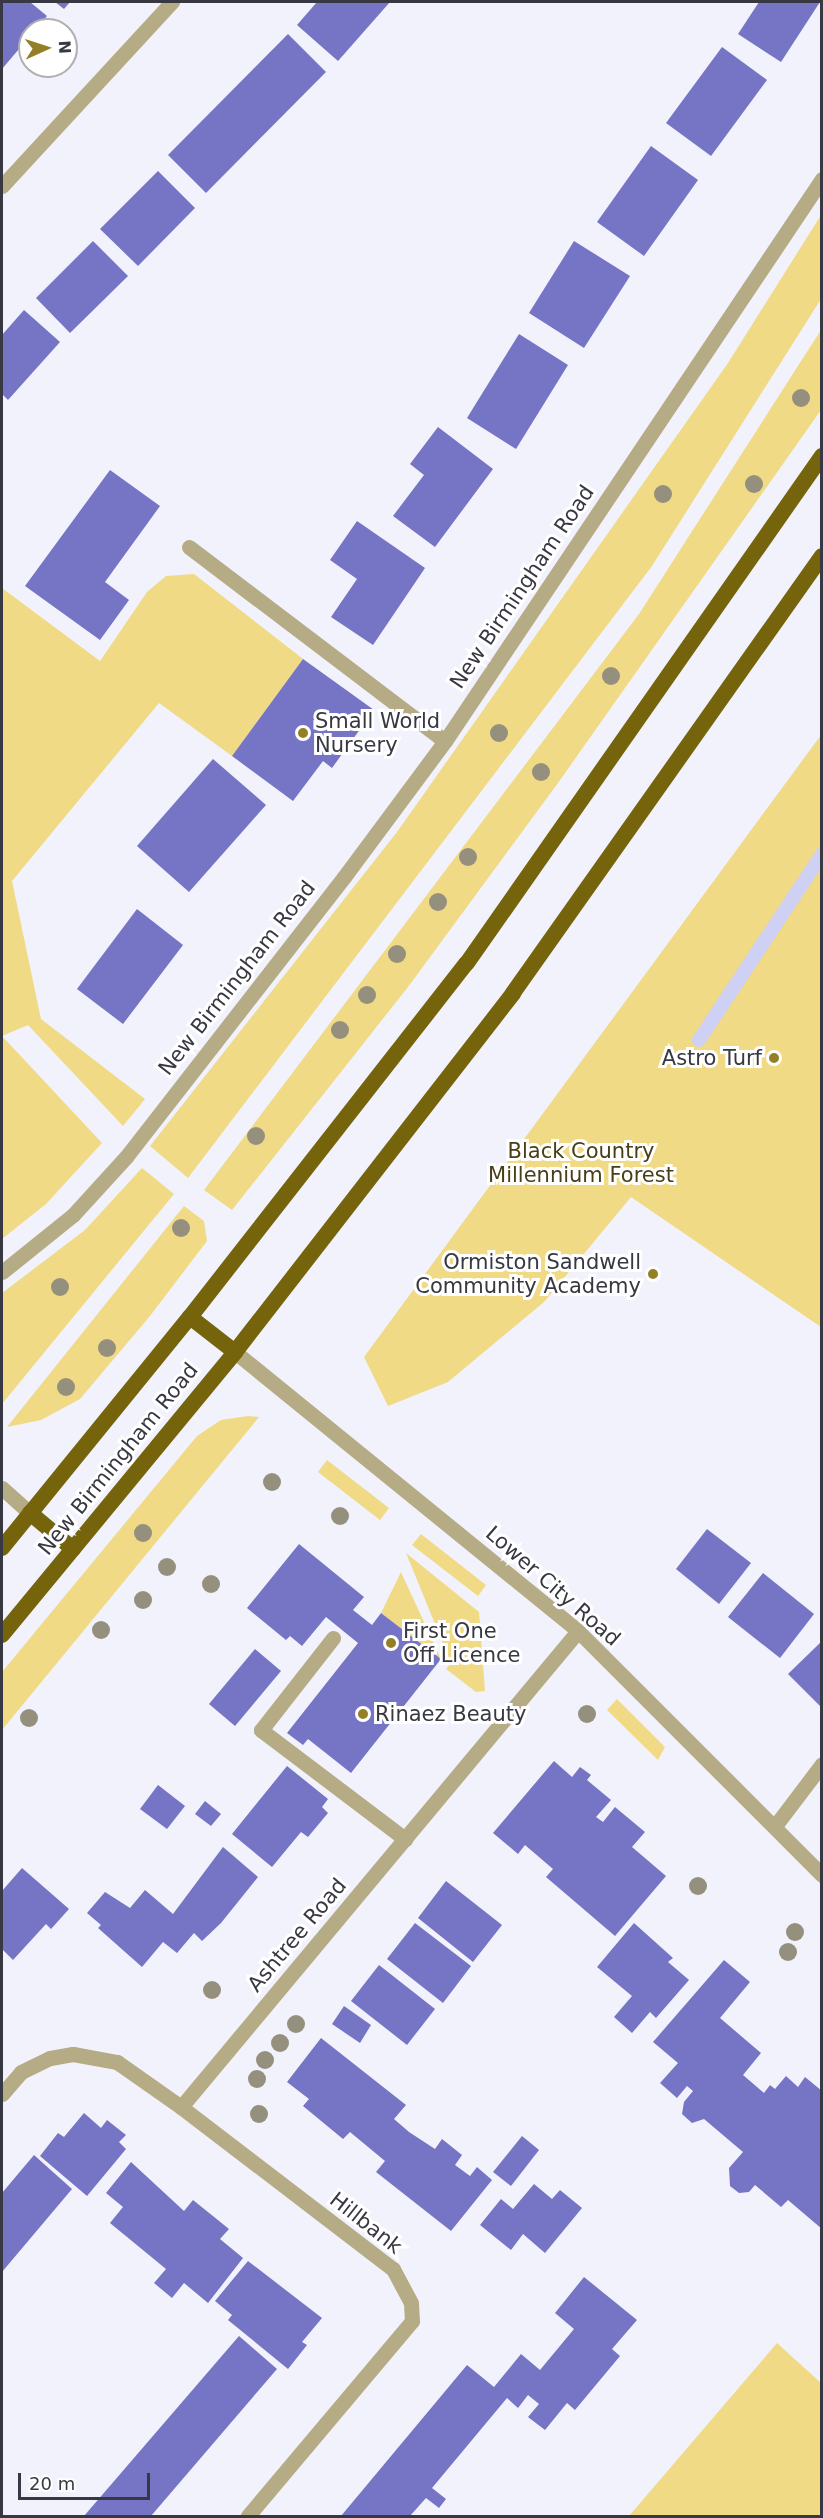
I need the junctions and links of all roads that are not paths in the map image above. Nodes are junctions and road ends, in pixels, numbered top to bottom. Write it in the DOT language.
graph roads {
  1 [pos="172,2"];
  2 [pos="822,179"];
  3 [pos="2,186"];
  4 [pos="822,456"];
  5 [pos="189,547"];
  6 [pos="822,555"];
  7 [pos="445,741"];
  8 [pos="2,1272"];
  9 [pos="190,1317"];
  10 [pos="235,1352"];
  11 [pos="2,1488"];
  12 [pos="30,1513"];
  13 [pos="2,1548"];
  14 [pos="74,1549"];
  15 [pos="578,1631"];
  16 [pos="2,1635"];
  17 [pos="333,1638"];
  18 [pos="822,1764"];
  19 [pos="775,1826"];
  20 [pos="405,1839"];
  21 [pos="822,1875"];
  22 [pos="2,2094"];
  23 [pos="181,2107"];
  24 [pos="248,2517"];
  1 -- 3 [label="street"];
  2 -- 7 [label="street, New Birmingham Road"];
  4 -- 9 [label="highway, New Birmingham Road"];
  5 -- 7 [label="street"];
  6 -- 10 [label="highway, New Birmingham Road"];
  7 -- 8 [label="street, New Birmingham Road"];
  9 -- 10 [label="highway"];
  9 -- 12 [label="highway, New Birmingham Road"];
  10 -- 14 [label="highway, New Birmingham Road"];
  10 -- 15 [label="street, Lower City Road"];
  11 -- 12 [label="street"];
  12 -- 13 [label="highway, New Birmingham Road"];
  12 -- 14 [label="highway"];
  14 -- 16 [label="highway, New Birmingham Road"];
  15 -- 19 [label="street, Lower City Road"];
  15 -- 20 [label="street, Ashtree Road"];
  17 -- 20 [label="street"];
  18 -- 19 [label="street"];
  19 -- 21 [label="street, Lower City Road"];
  20 -- 23 [label="street, Ashtree Road"];
  22 -- 23 [label="street"];
  23 -- 24 [label="street, Hillbank"];
}
